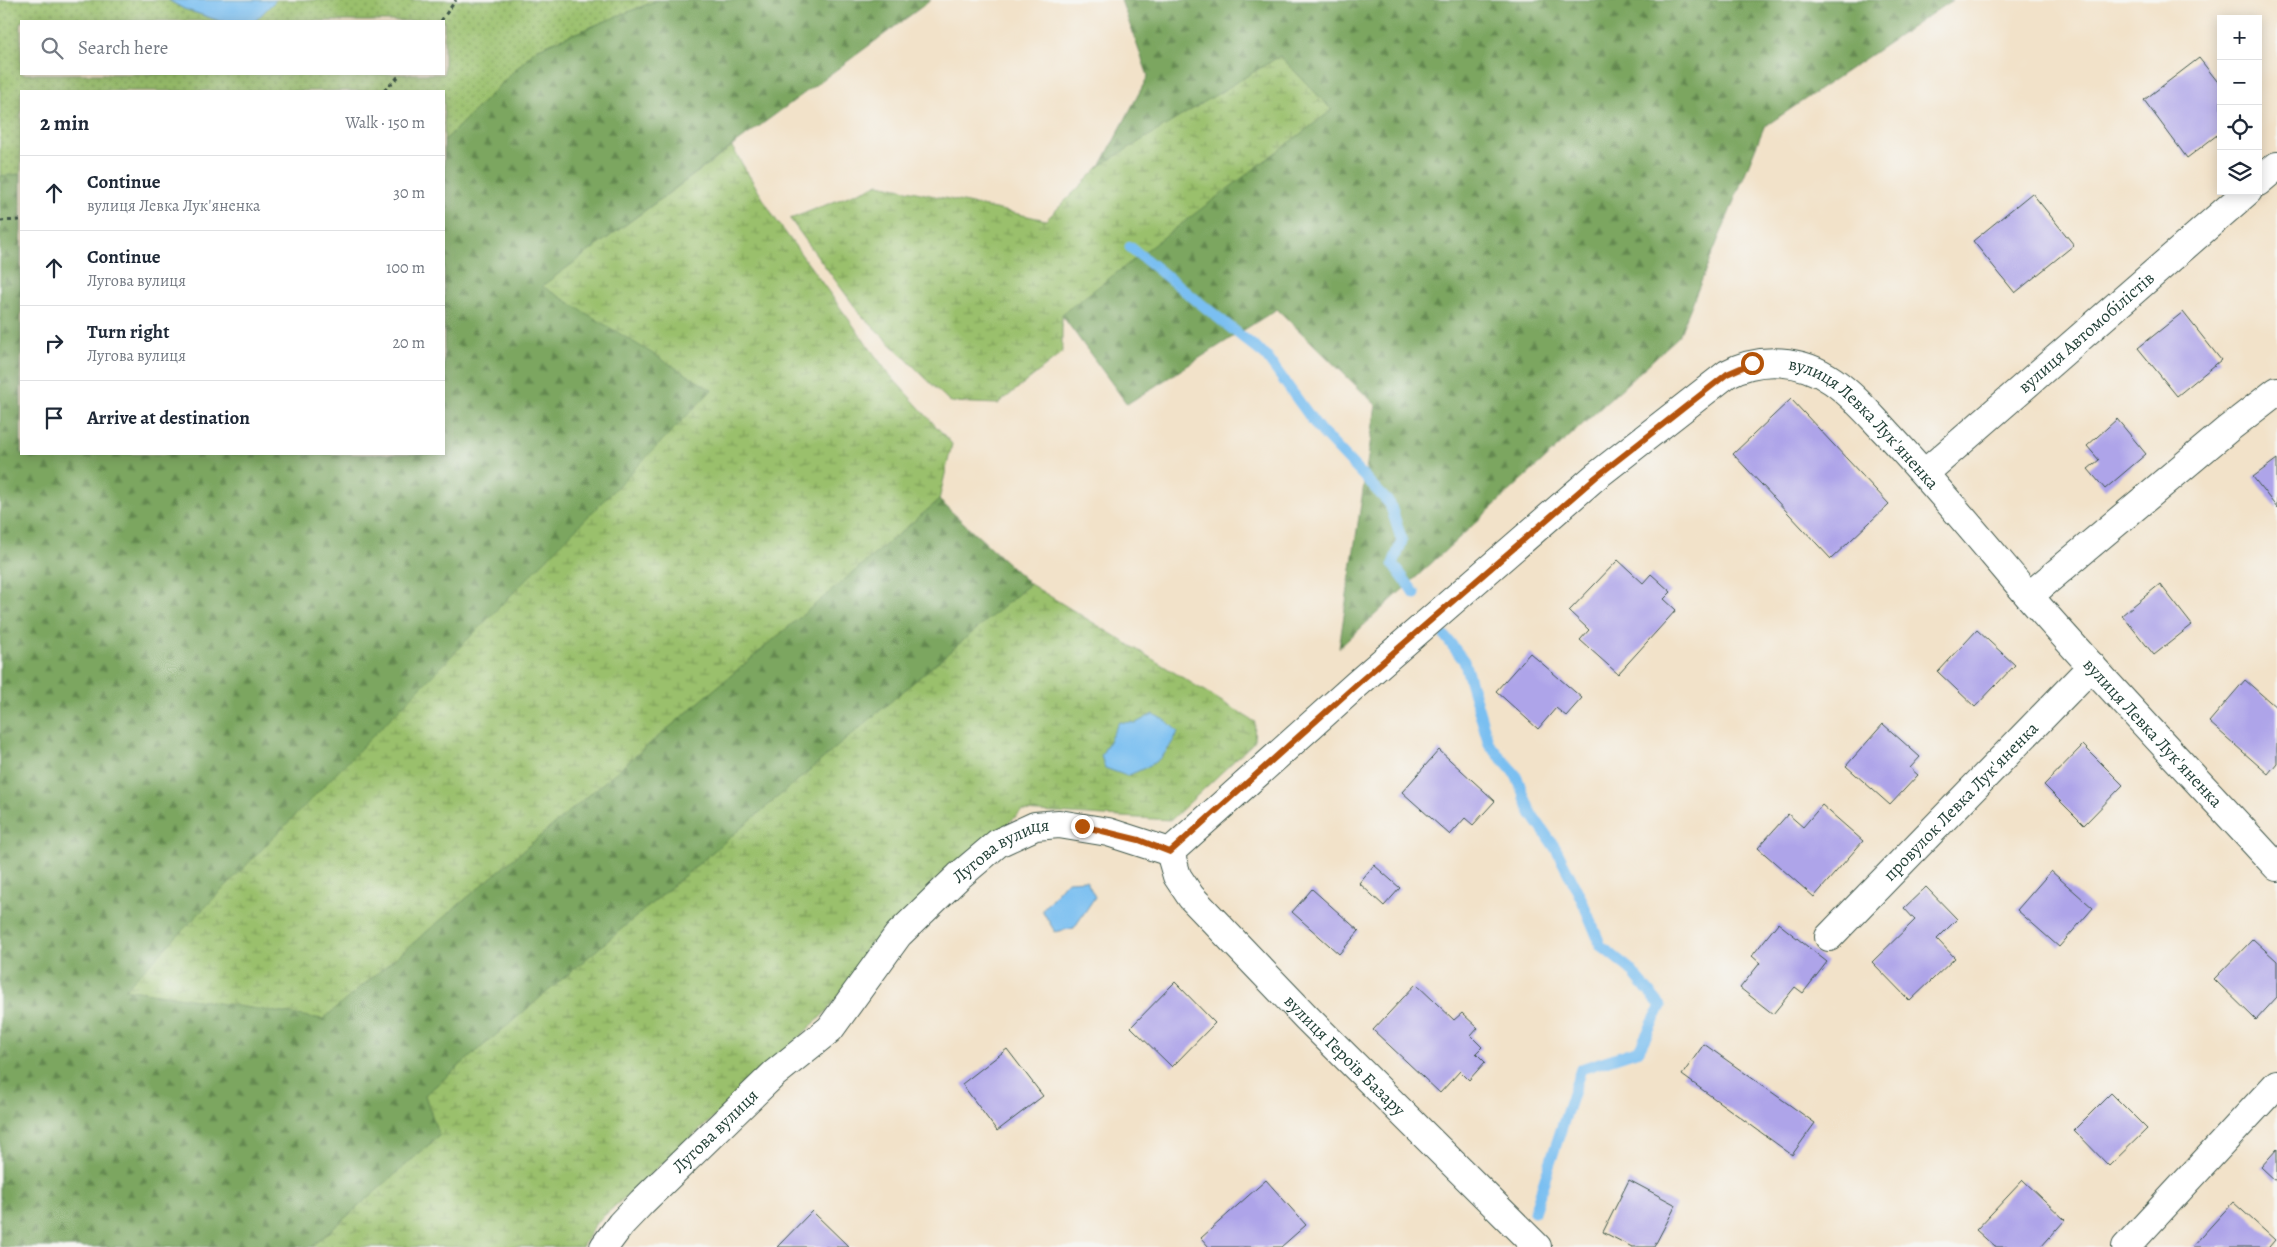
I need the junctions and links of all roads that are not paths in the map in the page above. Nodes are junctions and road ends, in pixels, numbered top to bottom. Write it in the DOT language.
graph roads {
  1 [pos="2277,166"];
  2 [pos="2262,179"];
  3 [pos="2243,195"];
  4 [pos="2277,391"];
  5 [pos="1925,473"];
  6 [pos="2029,596"];
  7 [pos="2092,666"];
  8 [pos="1170,852"];
  9 [pos="2277,867"];
  10 [pos="1829,937"];
  11 [pos="2277,1084"];
  12 [pos="604,1247"];
  13 [pos="1537,1247"];
  14 [pos="2126,1247"];
  1 -- 2 [label="street"];
  3 -- 5 [label="street, вулиця Автомобілістів"];
  4 -- 6 [label="street"];
  5 -- 6 [label="street, вулиця Левка Лук'яненка"];
  5 -- 8 [label="street, вулиця Левка Лук'яненка"];
  6 -- 7 [label="street, вулиця Левка Лук'яненка"];
  7 -- 9 [label="street, вулиця Левка Лук'яненка"];
  7 -- 10 [label="street, провулок Левка Лук'яненка"];
  8 -- 12 [label="street, Лугова вулиця"];
  8 -- 13 [label="street, вулиця Героїв Базару"];
  11 -- 14 [label="street"];
}
